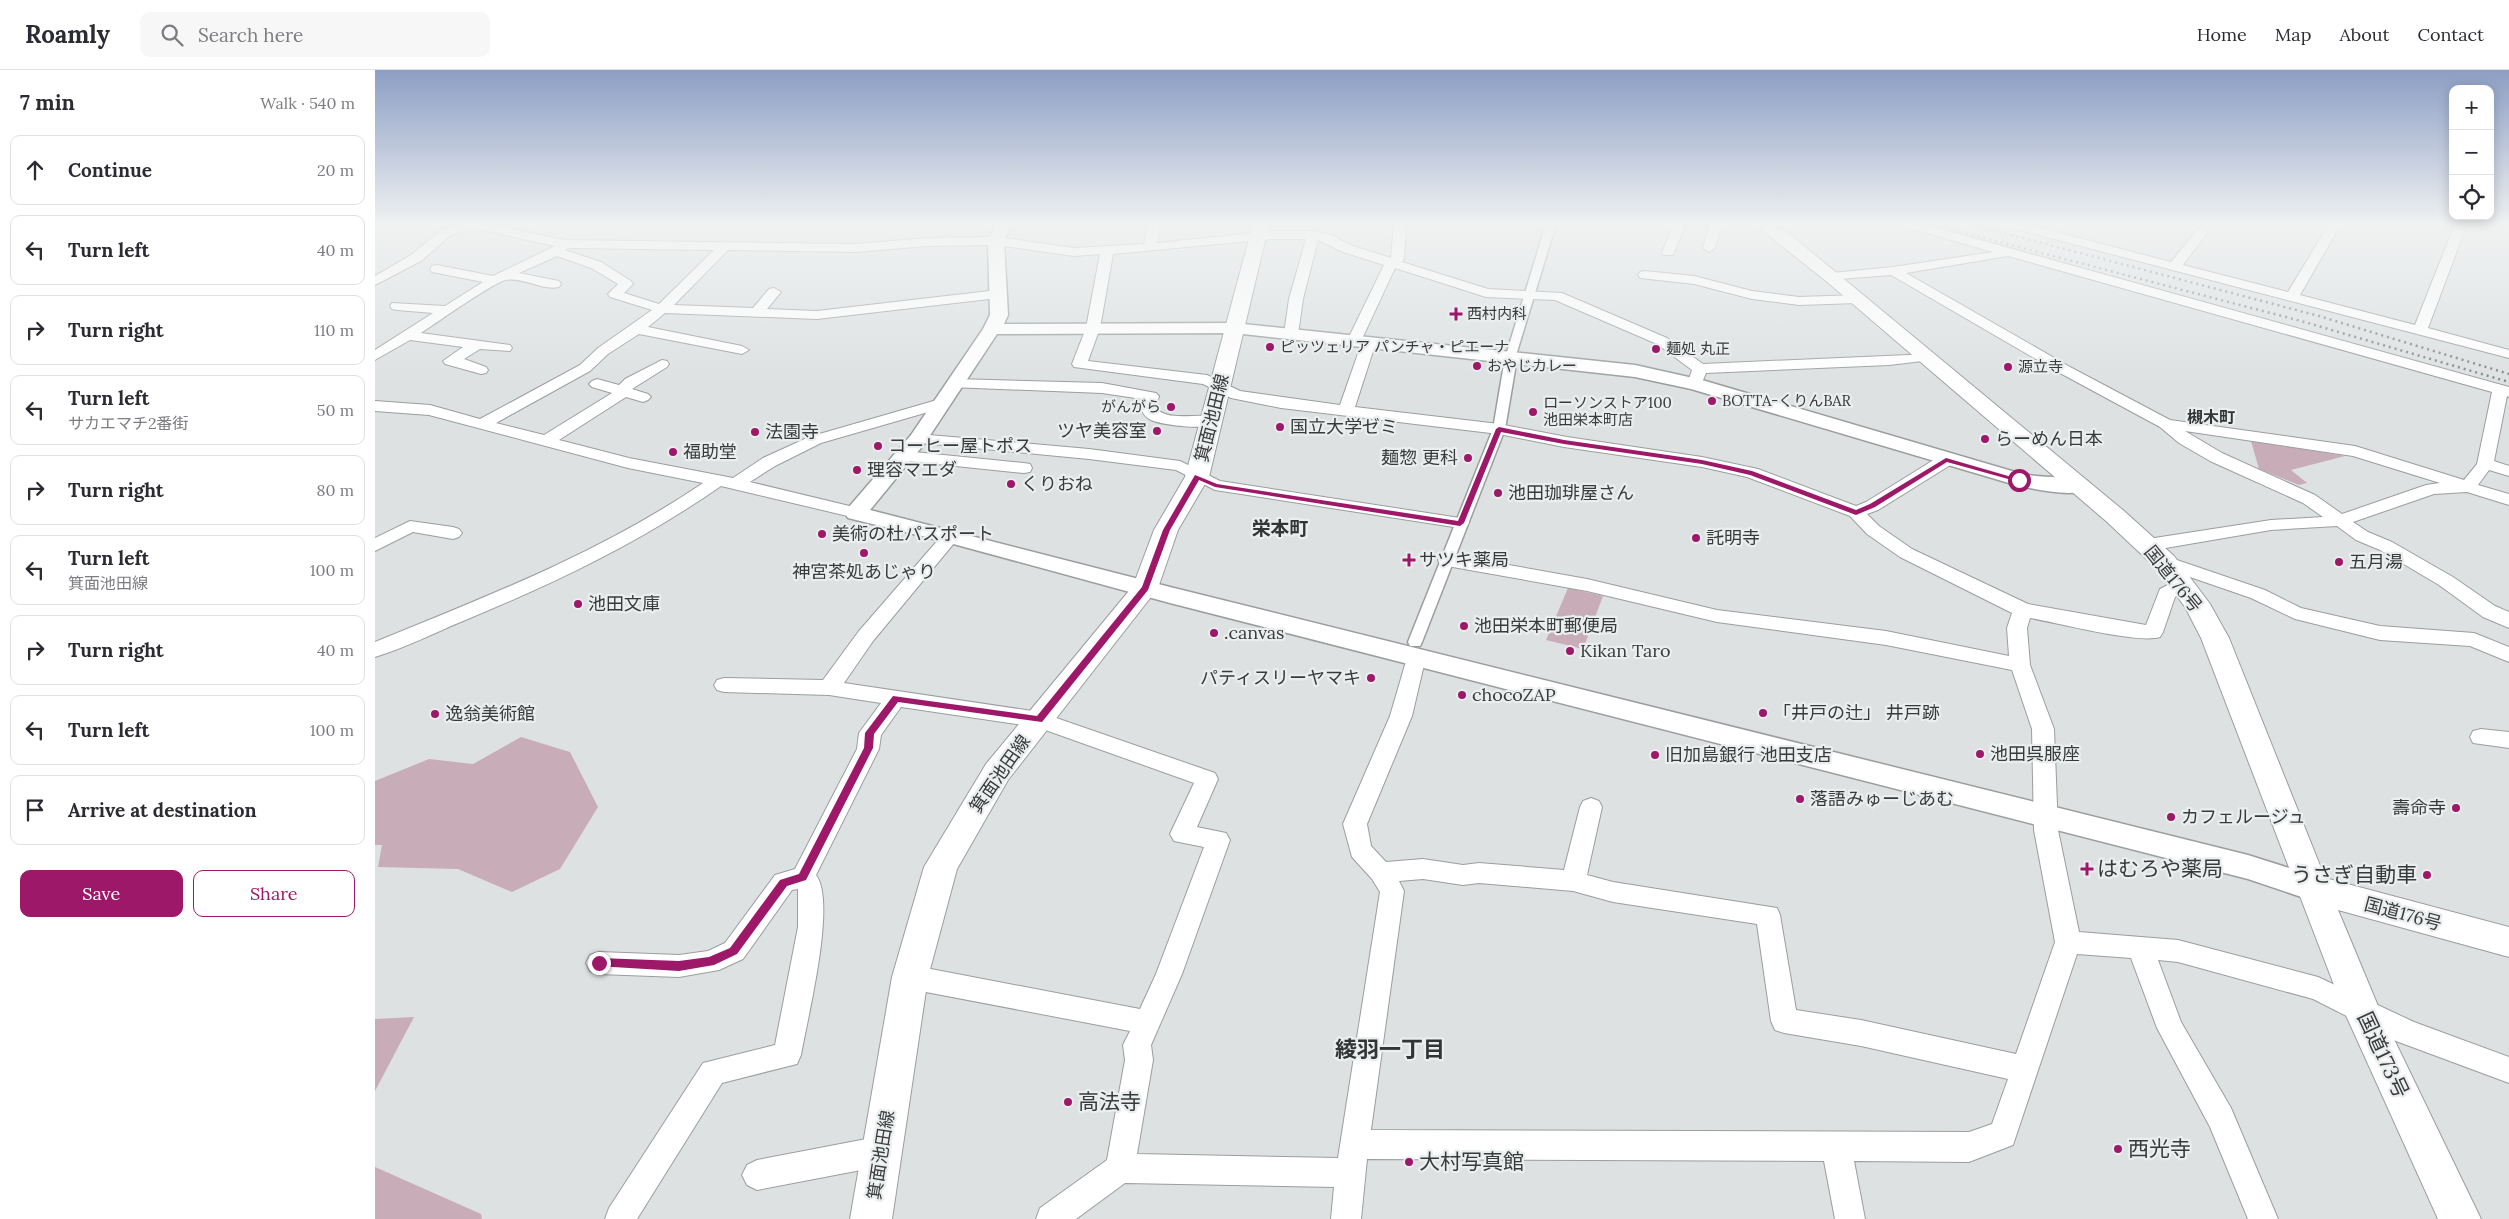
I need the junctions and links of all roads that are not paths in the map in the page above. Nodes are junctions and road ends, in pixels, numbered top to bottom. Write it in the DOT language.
graph roads {
  1 [pos="1832,277"];
  2 [pos="498,278"];
  3 [pos="616,278"];
  4 [pos="693,278"];
  5 [pos="999,278"];
  6 [pos="1102,278"];
  7 [pos="1247,278"];
  8 [pos="1301,278"];
  9 [pos="1386,278"];
  10 [pos="1438,278"];
  11 [pos="1534,278"];
  12 [pos="1671,278"];
  13 [pos="1905,278"];
  14 [pos="2102,278"];
  15 [pos="2215,278"];
  16 [pos="2303,278"];
  17 [pos="2440,278"];
  18 [pos="554,284"];
  19 [pos="774,292"];
  20 [pos="998,294"];
  21 [pos="1529,295"];
  22 [pos="2292,297"];
  23 [pos="1858,298"];
  24 [pos="397,306"];
  25 [pos="662,309"];
  26 [pos="449,310"];
  27 [pos="757,312"];
  28 [pos="1093,328"];
  29 [pos="1234,328"];
  30 [pos="992,329"];
  31 [pos="637,330"];
  32 [pos="2420,330"];
  33 [pos="1291,334"];
  34 [pos="409,336"];
  35 [pos="1361,341"];
  36 [pos="478,344"];
  37 [pos="505,348"];
  38 [pos="742,350"];
  39 [pos="377,354"];
  40 [pos="2509,354"];
  41 [pos="1926,356"];
  42 [pos="662,364"];
  43 [pos="481,370"];
  44 [pos="1697,376"];
  45 [pos="597,384"];
  46 [pos="955,384"];
  47 [pos="1221,388"];
  48 [pos="624,390"];
  49 [pos="2504,391"];
  50 [pos="643,397"];
  51 [pos="943,402"];
  52 [pos="375,406"];
  53 [pos="1346,410"];
  54 [pos="1212,421"];
  55 [pos="482,424"];
  56 [pos="2166,424"];
  57 [pos="2501,424"];
  58 [pos="1499,429"];
  59 [pos="918,439"];
  60 [pos="546,441"];
  61 [pos="1041,450"];
  62 [pos="904,456"];
  63 [pos="1946,460"];
  64 [pos="2485,464"];
  65 [pos="2509,471"];
  66 [pos="1197,477"];
  67 [pos="717,481"];
  68 [pos="736,484"];
  69 [pos="2079,486"];
  70 [pos="2468,487"];
  71 [pos="2509,500"];
  72 [pos="1856,512"];
  73 [pos="856,513"];
  74 [pos="2338,520"];
  75 [pos="1460,523"];
  76 [pos="453,533"];
  77 [pos="951,536"];
  78 [pos="375,545"];
  79 [pos="2156,554"];
  80 [pos="1447,560"];
  81 [pos="2183,585"];
  82 [pos="1145,588"];
  83 [pos="2023,610"];
  84 [pos="2505,615"];
  85 [pos="1415,649"];
  86 [pos="375,650"];
  87 [pos="2509,654"];
  88 [pos="2020,665"];
  89 [pos="724,685"];
  90 [pos="829,688"];
  91 [pos="896,698"];
  92 [pos="1039,720"];
  93 [pos="2481,737"];
  94 [pos="2508,741"];
  95 [pos="1591,807"];
  96 [pos="2045,816"];
  97 [pos="1381,872"];
  98 [pos="803,877"];
  99 [pos="1573,881"];
  100 [pos="2313,888"];
  101 [pos="2068,942"];
  102 [pos="2509,942"];
  103 [pos="2140,947"];
  104 [pos="599,963"];
  105 [pos="910,977"];
  106 [pos="2362,1011"];
  107 [pos="1146,1022"];
  108 [pos="2024,1069"];
  109 [pos="2509,1070"];
  110 [pos="1354,1144"];
  111 [pos="1836,1146"];
  112 [pos="882,1150"];
  113 [pos="1120,1168"];
  114 [pos="1350,1173"];
  115 [pos="757,1175"];
  116 [pos="620,1219"];
  117 [pos="871,1219"];
  118 [pos="1051,1219"];
  119 [pos="1346,1219"];
  120 [pos="1850,1219"];
  121 [pos="2263,1219"];
  122 [pos="2460,1219"];
  1 -- 23 [label="main road, 国道176号"];
  2 -- 18 [label="street"];
  2 -- 26 [label="street"];
  3 -- 25 [label="street"];
  4 -- 25 [label="street"];
  5 -- 20 [label="street"];
  6 -- 28 [label="street"];
  7 -- 29 [label="main road, 箕面池田線"];
  8 -- 33 [label="street"];
  9 -- 35 [label="street"];
  10 -- 21 [label="street"];
  11 -- 21 [label="street"];
  12 -- 23 [label="street"];
  13 -- 56 [label="street"];
  14 -- 49 [label="street"];
  15 -- 22 [label="street"];
  16 -- 22 [label="street"];
  17 -- 32 [label="street"];
  19 -- 27 [label="street"];
  20 -- 27 [label="street"];
  20 -- 30 [label="street"];
  21 -- 44 [label="street"];
  21 -- 58 [label="street"];
  22 -- 32 [label="street"];
  23 -- 41 [label="main road, 国道176号"];
  24 -- 26 [label="street"];
  25 -- 27 [label="street"];
  25 -- 31 [label="street"];
  26 -- 34 [label="street"];
  28 -- 29 [label="street"];
  28 -- 30 [label="street"];
  28 -- 47 [label="street"];
  29 -- 33 [label="street"];
  29 -- 47 [label="main road, 箕面池田線"];
  30 -- 46 [label="street"];
  31 -- 38 [label="street"];
  31 -- 55 [label="street"];
  32 -- 40 [label="street"];
  33 -- 35 [label="street"];
  34 -- 36 [label="street"];
  34 -- 39 [label="street"];
  35 -- 44 [label="street"];
  35 -- 53 [label="street"];
  36 -- 37 [label="street"];
  36 -- 43 [label="street"];
  41 -- 44 [label="street"];
  41 -- 69 [label="main road, 国道176号"];
  42 -- 48 [label="street"];
  44 -- 63 [label="street"];
  45 -- 48 [label="street"];
  46 -- 51 [label="street"];
  46 -- 54 [label="street"];
  47 -- 53 [label="street"];
  47 -- 54 [label="main road, 箕面池田線"];
  48 -- 50 [label="street"];
  48 -- 60 [label="street"];
  49 -- 57 [label="street"];
  51 -- 59 [label="street"];
  51 -- 68 [label="street"];
  52 -- 55 [label="street"];
  53 -- 58 [label="street"];
  54 -- 66 [label="main road, 箕面池田線"];
  55 -- 60 [label="street"];
  56 -- 70 [label="street"];
  56 -- 74 [label="street"];
  57 -- 64 [label="street"];
  58 -- 72 [label="street"];
  58 -- 75 [label="street"];
  59 -- 61 [label="street"];
  59 -- 62 [label="street"];
  60 -- 67 [label="street"];
  61 -- 62 [label="street"];
  61 -- 66 [label="street"];
  62 -- 73 [label="street"];
  63 -- 69 [label="street"];
  63 -- 72 [label="street"];
  64 -- 65 [label="street"];
  64 -- 70 [label="street"];
  66 -- 75 [label="street"];
  66 -- 82 [label="main road, 箕面池田線"];
  67 -- 68 [label="street"];
  67 -- 86 [label="street"];
  68 -- 73 [label="street"];
  69 -- 79 [label="main road, 国道176号"];
  70 -- 71 [label="street"];
  70 -- 74 [label="street"];
  72 -- 83 [label="street"];
  73 -- 77 [label="street"];
  74 -- 79 [label="street"];
  74 -- 84 [label="street"];
  75 -- 80 [label="street"];
  76 -- 78 [label="street"];
  77 -- 82 [label="street"];
  77 -- 90 [label="street"];
  79 -- 81 [label="main road, 国道176号"];
  79 -- 87 [label="street"];
  80 -- 85 [label="street"];
  80 -- 88 [label="street"];
  81 -- 83 [label="street"];
  81 -- 100 [label="main road, 国道176号"];
  82 -- 85 [label="street"];
  82 -- 92 [label="main road, 箕面池田線"];
  83 -- 88 [label="street"];
  85 -- 96 [label="street"];
  85 -- 97 [label="street"];
  88 -- 96 [label="street"];
  89 -- 90 [label="street"];
  90 -- 91 [label="street"];
  91 -- 92 [label="street"];
  91 -- 98 [label="street"];
  92 -- 105 [label="main road, 箕面池田線"];
  92 -- 107 [label="street"];
  93 -- 94 [label="street"];
  95 -- 99 [label="street"];
  96 -- 100 [label="street"];
  96 -- 101 [label="street"];
  97 -- 99 [label="street"];
  97 -- 110 [label="street"];
  98 -- 104 [label="street"];
  98 -- 116 [label="street"];
  99 -- 108 [label="street"];
  100 -- 102 [label="main road, 国道176号"];
  100 -- 106 [label="main road, 国道173号"];
  101 -- 103 [label="street"];
  101 -- 108 [label="street"];
  103 -- 106 [label="street"];
  103 -- 121 [label="street"];
  105 -- 107 [label="street"];
  105 -- 112 [label="main road, 箕面池田線"];
  106 -- 109 [label="street"];
  106 -- 122 [label="main road, 国道173号"];
  107 -- 113 [label="street"];
  108 -- 111 [label="street"];
  110 -- 111 [label="street"];
  110 -- 114 [label="street"];
  111 -- 120 [label="street"];
  112 -- 115 [label="street"];
  112 -- 117 [label="main road, 箕面池田線"];
  113 -- 114 [label="street"];
  113 -- 118 [label="street"];
  114 -- 119 [label="street"];
}
